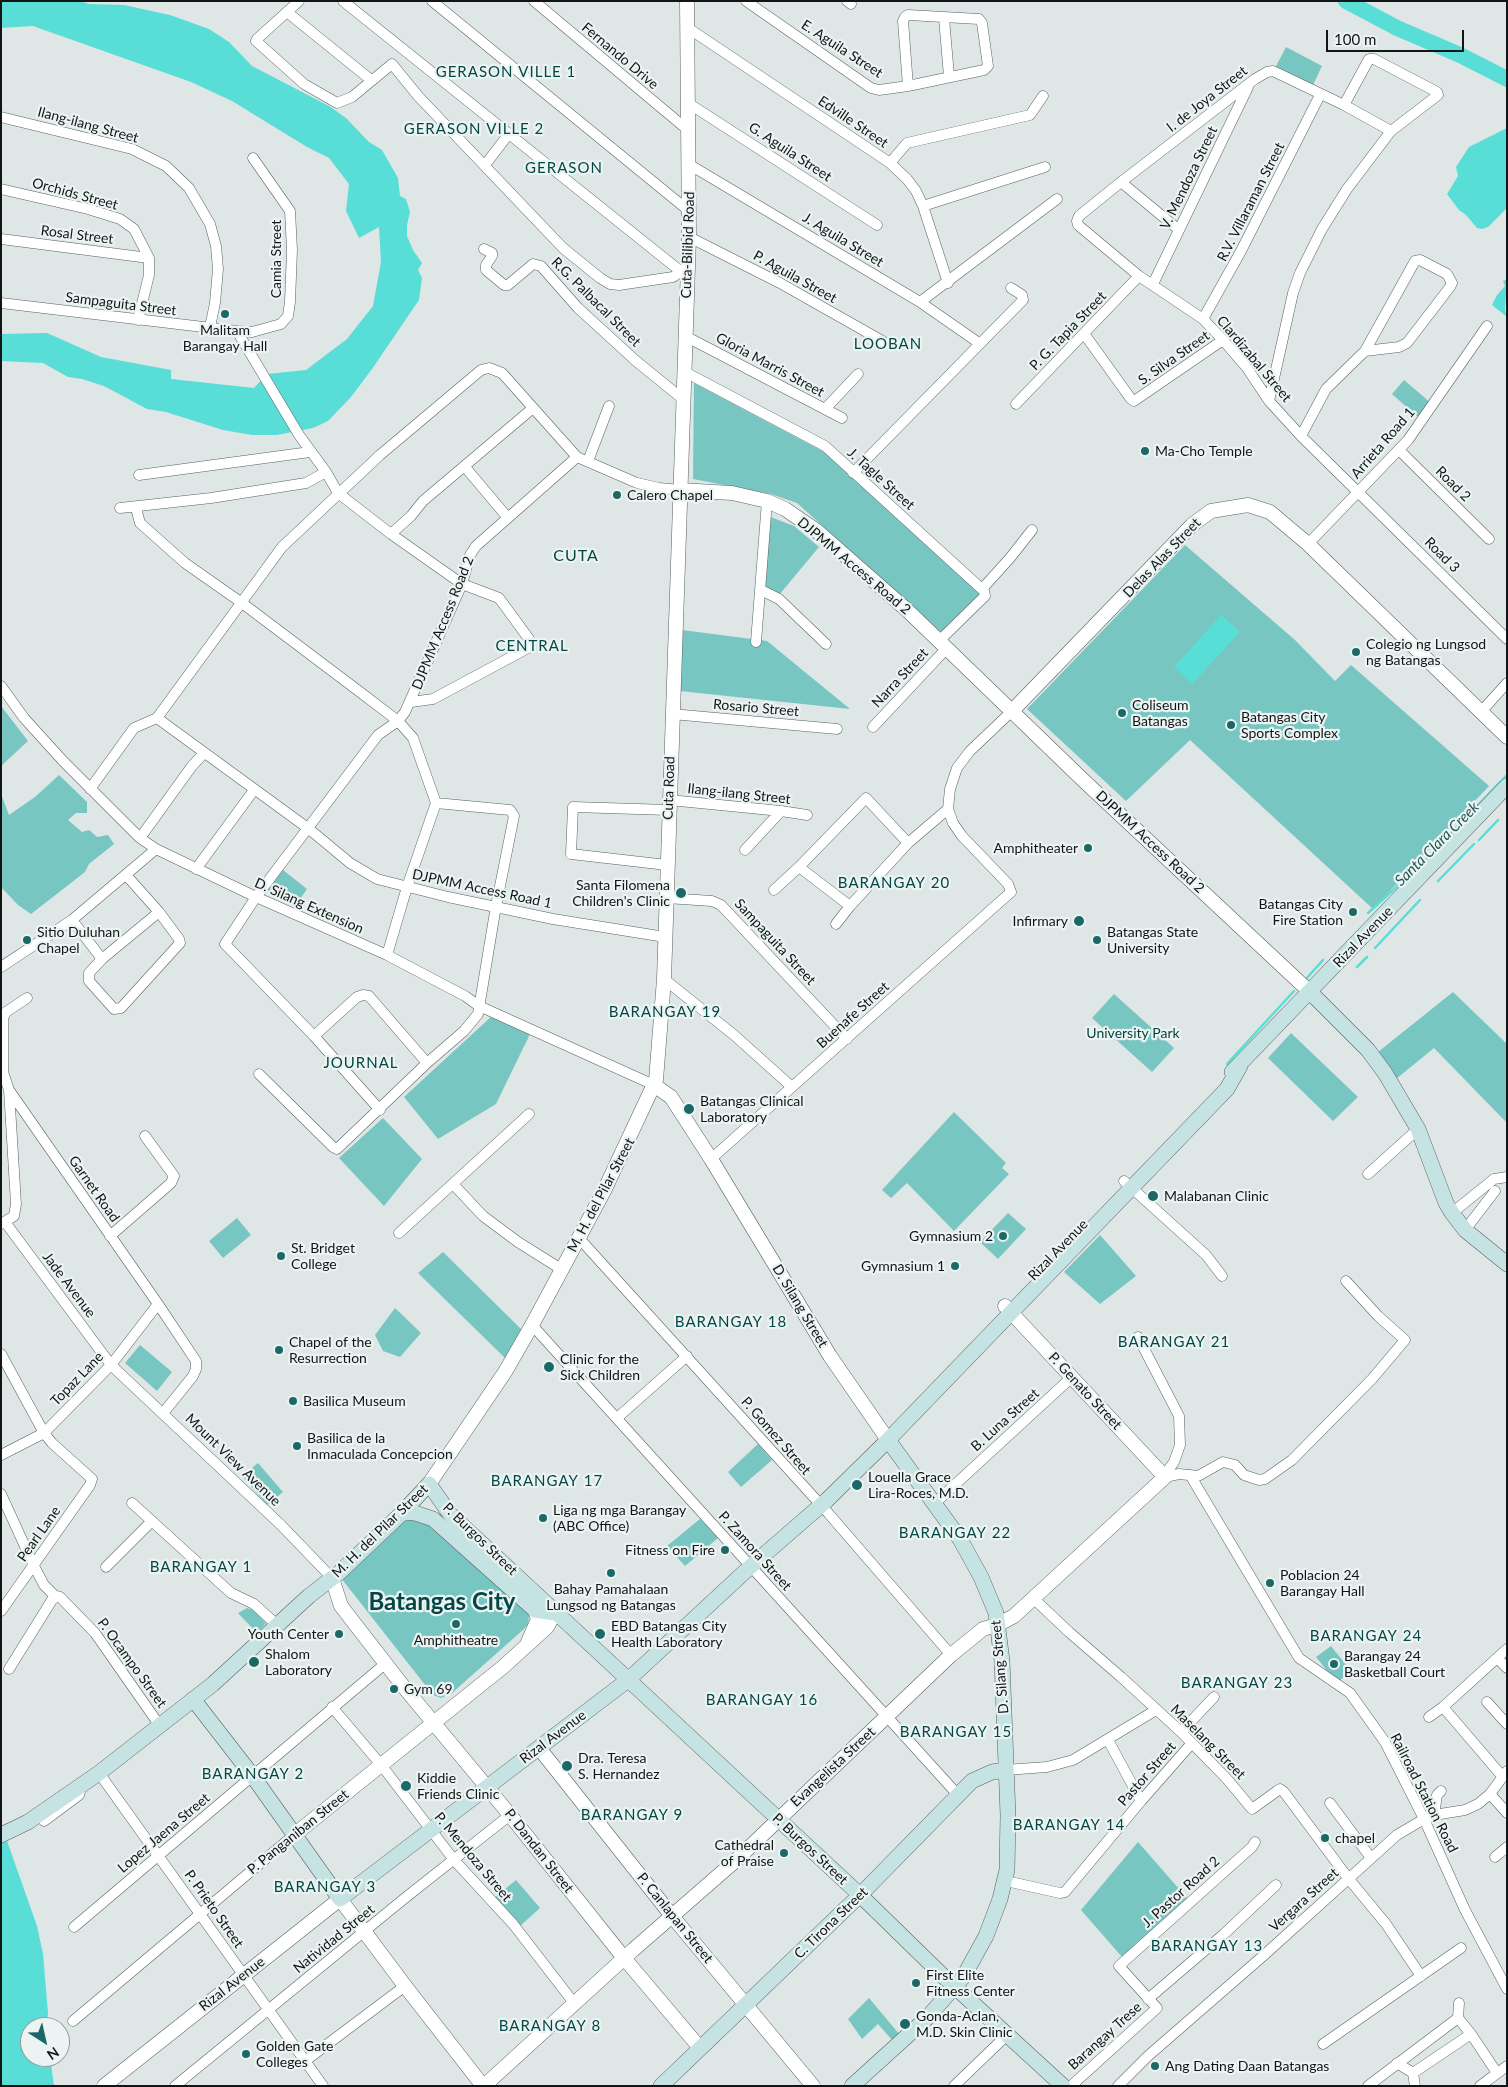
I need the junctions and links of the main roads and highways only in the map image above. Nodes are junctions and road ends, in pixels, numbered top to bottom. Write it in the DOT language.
graph roads {
  1 [pos="1507,786"];
  2 [pos="1310,992"];
  3 [pos="1507,1264"];
  4 [pos="888,1440"];
  5 [pos="429,1484"];
  6 [pos="442,1504"];
  7 [pos="400,1515"];
  8 [pos="429,1517"];
  9 [pos="555,1613"];
  10 [pos="628,1680"];
  11 [pos="193,1699"];
  12 [pos="1005,1770"];
  13 [pos="1,1835"];
  14 [pos="860,1895"];
  15 [pos="955,1987"];
  16 [pos="661,2086"];
  17 [pos="852,2086"];
  18 [pos="1063,2086"];
  1 -- 2 [label="main road, Rizal Avenue"];
  2 -- 3 [label="main road"];
  2 -- 4 [label="main road, Rizal Avenue"];
  4 -- 10 [label="main road, Rizal Avenue"];
  4 -- 12 [label="main road, D. Silang Street"];
  5 -- 6 [label="main road, P. Burgos Street"];
  5 -- 7 [label="main road, M. H. del Pilar Street"];
  6 -- 8 [label="main road"];
  6 -- 9 [label="main road, P. Burgos Street"];
  7 -- 8 [label="main road, P. Burgos Street"];
  7 -- 11 [label="main road, M. H. del Pilar Street"];
  8 -- 9 [label="main road, P. Burgos Street"];
  9 -- 10 [label="main road, P. Burgos Street"];
  10 -- 11 [label="main road, Rizal Avenue"];
  10 -- 14 [label="main road, P. Burgos Street"];
  11 -- 13 [label="main road, M. H. del Pilar Street"];
  12 -- 14 [label="main road, C. Tirona Street"];
  12 -- 15 [label="main road, D. Silang Street"];
  14 -- 15 [label="main road, P. Burgos Street"];
  14 -- 16 [label="main road, C. Tirona Street"];
  15 -- 17 [label="main road, D. Silang Street"];
  15 -- 18 [label="main road, P. Burgos Street"];
}
